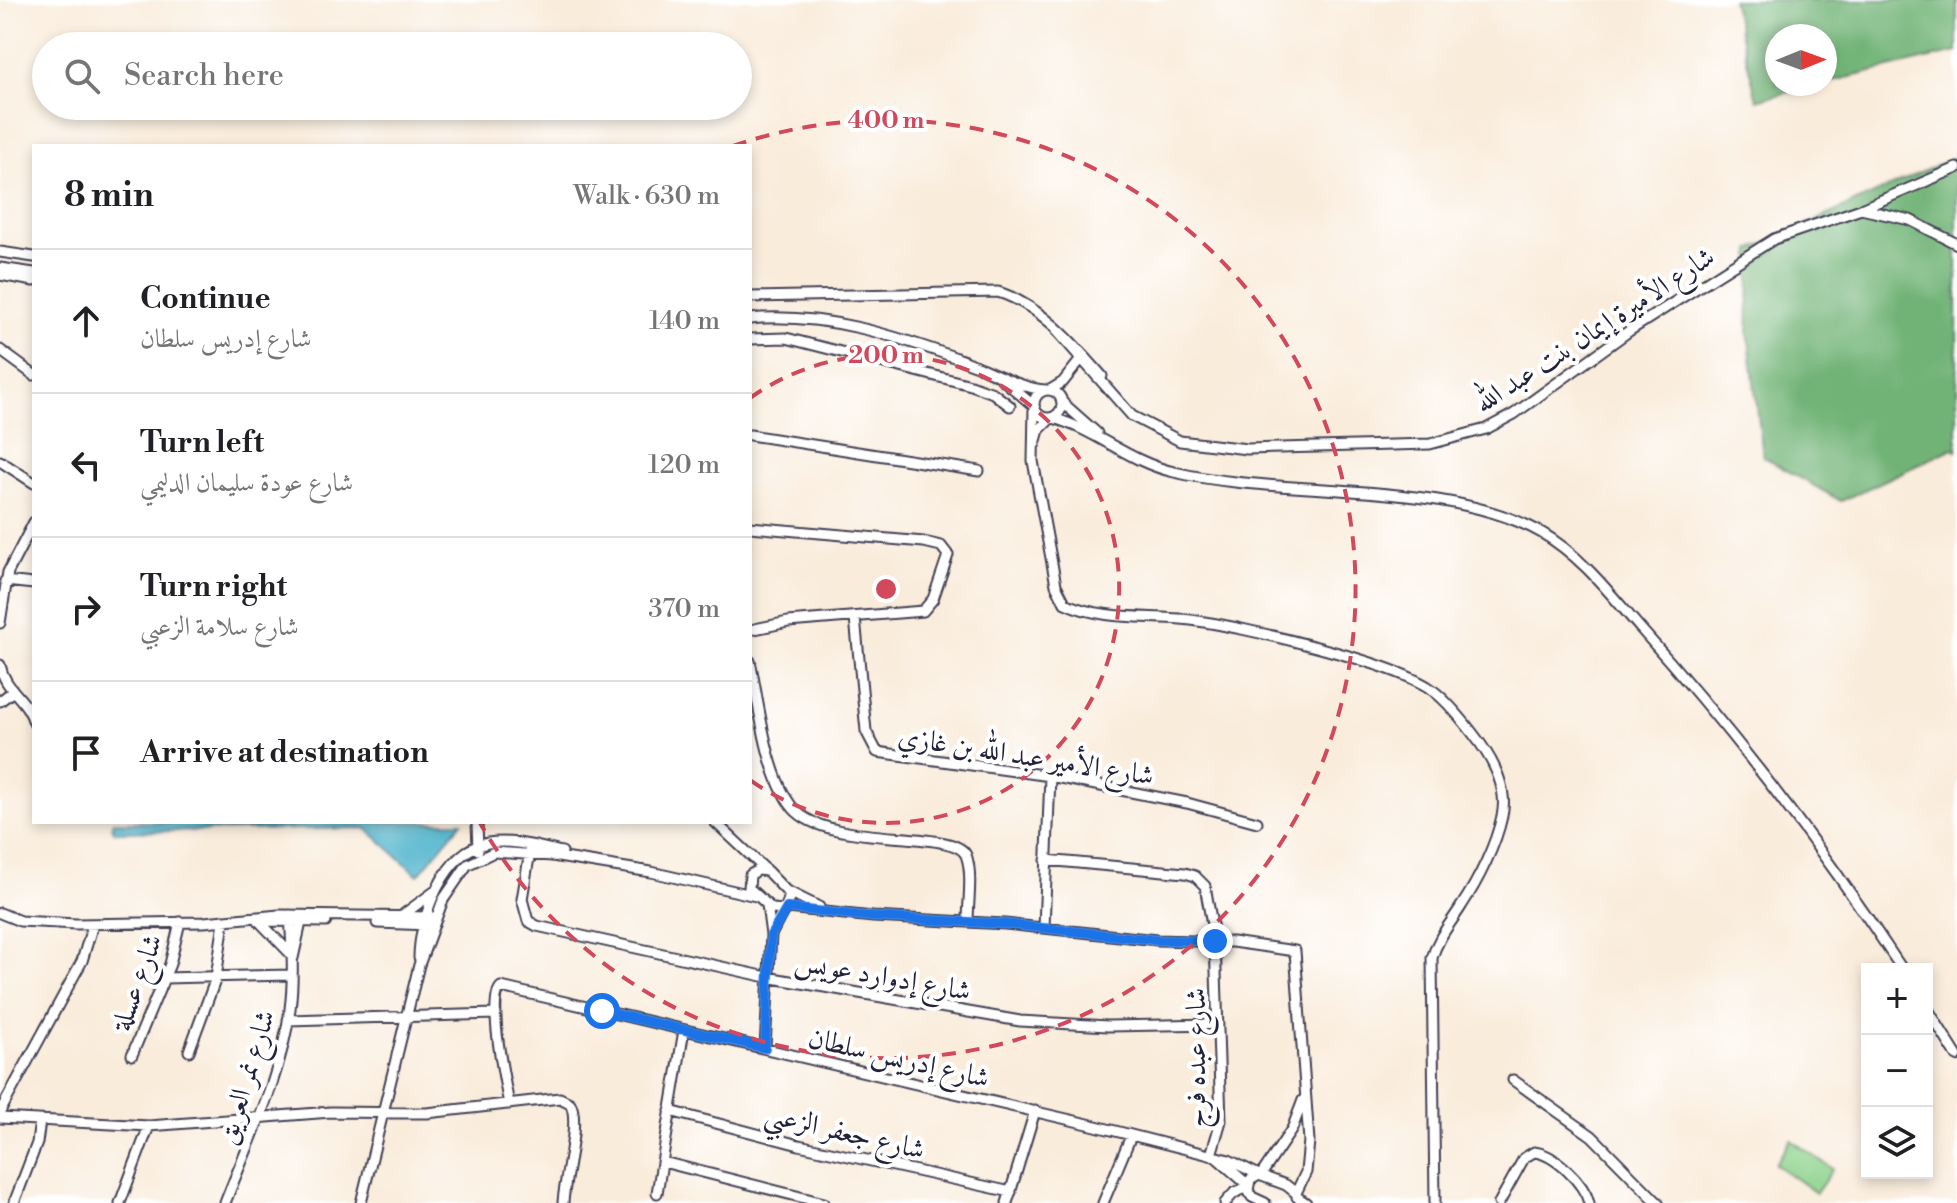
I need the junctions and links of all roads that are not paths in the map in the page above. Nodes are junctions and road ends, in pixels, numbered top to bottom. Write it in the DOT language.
graph roads {
  1 [pos="1957,168"];
  2 [pos="1861,209"];
  3 [pos="1957,244"];
  4 [pos="0,252"];
  5 [pos="32,257"];
  6 [pos="0,268"];
  7 [pos="32,273"];
  8 [pos="0,275"];
  9 [pos="32,281"];
  10 [pos="752,297"];
  11 [pos="752,319"];
  12 [pos="752,339"];
  13 [pos="0,350"];
  14 [pos="1084,361"];
  15 [pos="32,372"];
  16 [pos="996,374"];
  17 [pos="1048,390"];
  18 [pos="1062,401"];
  19 [pos="1010,406"];
  20 [pos="1034,406"];
  21 [pos="1052,418"];
  22 [pos="752,435"];
  23 [pos="0,461"];
  24 [pos="1034,467"];
  25 [pos="979,471"];
  26 [pos="1183,473"];
  27 [pos="32,482"];
  28 [pos="32,525"];
  29 [pos="752,527"];
  30 [pos="5,581"];
  31 [pos="32,584"];
  32 [pos="855,618"];
  33 [pos="0,623"];
  34 [pos="752,629"];
  35 [pos="0,665"];
  36 [pos="752,670"];
  37 [pos="12,692"];
  38 [pos="0,701"];
  39 [pos="32,718"];
  40 [pos="1050,776"];
  41 [pos="1257,822"];
  42 [pos="477,824"];
  43 [pos="717,824"];
  44 [pos="530,850"];
  45 [pos="742,850"];
  46 [pos="478,851"];
  47 [pos="1046,860"];
  48 [pos="767,871"];
  49 [pos="749,877"];
  50 [pos="441,884"];
  51 [pos="728,888"];
  52 [pos="788,892"];
  53 [pos="756,896"];
  54 [pos="767,905"];
  55 [pos="785,909"];
  56 [pos="826,910"];
  57 [pos="0,913"];
  58 [pos="255,919"];
  59 [pos="290,919"];
  60 [pos="302,919"];
  61 [pos="401,920"];
  62 [pos="430,920"];
  63 [pos="224,921"];
  64 [pos="180,922"];
  65 [pos="968,922"];
  66 [pos="93,924"];
  67 [pos="1044,928"];
  68 [pos="771,935"];
  69 [pos="1215,941"];
  70 [pos="419,951"];
  71 [pos="291,957"];
  72 [pos="1898,963"];
  73 [pos="419,965"];
  74 [pos="291,975"];
  75 [pos="767,977"];
  76 [pos="165,978"];
  77 [pos="216,978"];
  78 [pos="496,1014"];
  79 [pos="1933,1018"];
  80 [pos="405,1019"];
  81 [pos="288,1020"];
  82 [pos="1218,1024"];
  83 [pos="684,1030"];
  84 [pos="765,1048"];
  85 [pos="189,1051"];
  86 [pos="132,1055"];
  87 [pos="1957,1056"];
  88 [pos="1513,1080"];
  89 [pos="1304,1097"];
  90 [pos="509,1104"];
  91 [pos="670,1111"];
  92 [pos="1035,1111"];
  93 [pos="385,1113"];
  94 [pos="0,1115"];
  95 [pos="261,1118"];
  96 [pos="40,1121"];
  97 [pos="149,1126"];
  98 [pos="1131,1136"];
  99 [pos="1214,1156"];
  100 [pos="663,1162"];
  101 [pos="1260,1175"];
  102 [pos="563,1186"];
  103 [pos="1248,1186"];
  104 [pos="1011,1192"];
  105 [pos="657,1193"];
  106 [pos="1298,1199"];
  107 [pos="1261,1202"];
  108 [pos="14,1203"];
  109 [pos="120,1203"];
  110 [pos="225,1203"];
  111 [pos="362,1203"];
  112 [pos="370,1203"];
  113 [pos="555,1203"];
  114 [pos="563,1203"];
  115 [pos="824,1203"];
  116 [pos="1007,1203"];
  117 [pos="1103,1203"];
  118 [pos="1225,1203"];
  119 [pos="1244,1203"];
  120 [pos="1435,1203"];
  121 [pos="1499,1203"];
  122 [pos="1589,1203"];
  123 [pos="1658,1203"];
  1 -- 2 [label="street, شارع الأميرة إيمان بنت عبد الله"];
  2 -- 3 [label="street"];
  2 -- 14 [label="street, شارع الأميرة إيمان بنت عبد الله"];
  4 -- 5 [label="street"];
  6 -- 7 [label="street"];
  8 -- 9 [label="street"];
  10 -- 14 [label="street, شارع الأميرة إيمان بنت عبد الله"];
  11 -- 16 [label="street"];
  12 -- 19 [label="street"];
  13 -- 15 [label="street"];
  14 -- 17 [label="street"];
  14 -- 18 [label="street"];
  16 -- 17 [label="street"];
  16 -- 20 [label="street"];
  17 -- 18 [label="street"];
  17 -- 20 [label="street"];
  18 -- 21 [label="street"];
  18 -- 26 [label="street"];
  20 -- 21 [label="street"];
  20 -- 24 [label="street"];
  21 -- 24 [label="street"];
  21 -- 26 [label="street"];
  22 -- 25 [label="street"];
  23 -- 27 [label="street"];
  24 -- 120 [label="street"];
  26 -- 72 [label="street"];
  28 -- 30 [label="street"];
  29 -- 32 [label="street"];
  30 -- 31 [label="street"];
  30 -- 33 [label="street"];
  32 -- 34 [label="street"];
  32 -- 40 [label="street, شارع الأمير عبد الله بن غازي"];
  35 -- 37 [label="street"];
  36 -- 65 [label="street"];
  37 -- 38 [label="street"];
  37 -- 39 [label="street"];
  40 -- 41 [label="street, شارع الأمير عبد الله بن غازي"];
  40 -- 47 [label="street"];
  42 -- 46 [label="street"];
  43 -- 45 [label="street"];
  44 -- 46 [label="street"];
  44 -- 51 [label="street"];
  44 -- 75 [label="street, شارع إدوارد عويس"];
  45 -- 48 [label="street"];
  45 -- 49 [label="street"];
  46 -- 50 [label="street"];
  46 -- 62 [label="street"];
  47 -- 67 [label="street"];
  47 -- 69 [label="street, شارع عبده فرج"];
  48 -- 49 [label="street"];
  48 -- 52 [label="street"];
  49 -- 51 [label="street"];
  49 -- 53 [label="street"];
  50 -- 61 [label="street"];
  50 -- 62 [label="street"];
  51 -- 53 [label="street"];
  52 -- 55 [label="street"];
  52 -- 56 [label="street"];
  53 -- 54 [label="street"];
  54 -- 55 [label="street"];
  54 -- 68 [label="street"];
  55 -- 56 [label="street"];
  55 -- 68 [label="street"];
  56 -- 65 [label="street"];
  57 -- 66 [label="street"];
  58 -- 59 [label="street"];
  58 -- 63 [label="street"];
  58 -- 71 [label="street"];
  59 -- 60 [label="street"];
  59 -- 71 [label="street, شارع نمر العريق"];
  60 -- 61 [label="street"];
  60 -- 71 [label="street, شارع نمر العريق"];
  61 -- 62 [label="street"];
  61 -- 70 [label="street"];
  62 -- 70 [label="street"];
  62 -- 73 [label="street"];
  63 -- 64 [label="street"];
  63 -- 77 [label="street"];
  64 -- 66 [label="street"];
  64 -- 76 [label="street, شارع عسلة"];
  65 -- 67 [label="street"];
  66 -- 94 [label="street"];
  67 -- 69 [label="street"];
  68 -- 75 [label="street"];
  69 -- 82 [label="street, شارع عبده فرج"];
  69 -- 89 [label="street"];
  70 -- 73 [label="street"];
  71 -- 74 [label="street, شارع نمر العريق"];
  73 -- 80 [label="street"];
  74 -- 77 [label="street"];
  74 -- 81 [label="street, شارع نمر العريق"];
  75 -- 82 [label="street, شارع إدوارد عويس"];
  75 -- 84 [label="street"];
  76 -- 77 [label="street"];
  76 -- 86 [label="street, شارع عسلة"];
  77 -- 85 [label="street"];
  78 -- 80 [label="street"];
  78 -- 83 [label="street, شارع إدريس سلطان"];
  78 -- 90 [label="street"];
  79 -- 87 [label="street"];
  80 -- 81 [label="street"];
  80 -- 93 [label="street"];
  81 -- 95 [label="street, شارع نمر العريق"];
  82 -- 99 [label="street, شارع عبده فرج"];
  83 -- 84 [label="street, شارع إدريس سلطان"];
  83 -- 91 [label="street"];
  84 -- 92 [label="street, شارع إدريس سلطان"];
  88 -- 123 [label="street"];
  89 -- 101 [label="street"];
  89 -- 106 [label="street"];
  90 -- 93 [label="street"];
  90 -- 102 [label="street"];
  91 -- 100 [label="street"];
  91 -- 104 [label="street, شارع جعفر الزعبي"];
  92 -- 98 [label="street, شارع إدريس سلطان"];
  92 -- 104 [label="street"];
  93 -- 95 [label="street"];
  93 -- 111 [label="street"];
  94 -- 96 [label="street"];
  95 -- 97 [label="street"];
  95 -- 110 [label="street, شارع نمر العريق"];
  96 -- 97 [label="street"];
  96 -- 108 [label="street"];
  97 -- 109 [label="street"];
  98 -- 99 [label="street, شارع إدريس سلطان"];
  98 -- 117 [label="street"];
  99 -- 101 [label="street, شارع إدريس سلطان"];
  99 -- 103 [label="street, شارع إدريس سلطان"];
  100 -- 105 [label="street"];
  100 -- 115 [label="street"];
  101 -- 103 [label="street"];
  101 -- 106 [label="street, شارع إدريس سلطان"];
  102 -- 113 [label="street"];
  102 -- 114 [label="street"];
  103 -- 107 [label="street, شارع إدريس سلطان"];
  103 -- 118 [label="street"];
  104 -- 116 [label="street"];
  107 -- 119 [label="street"];
  111 -- 112 [label="street"];
  121 -- 122 [label="street"];
}
